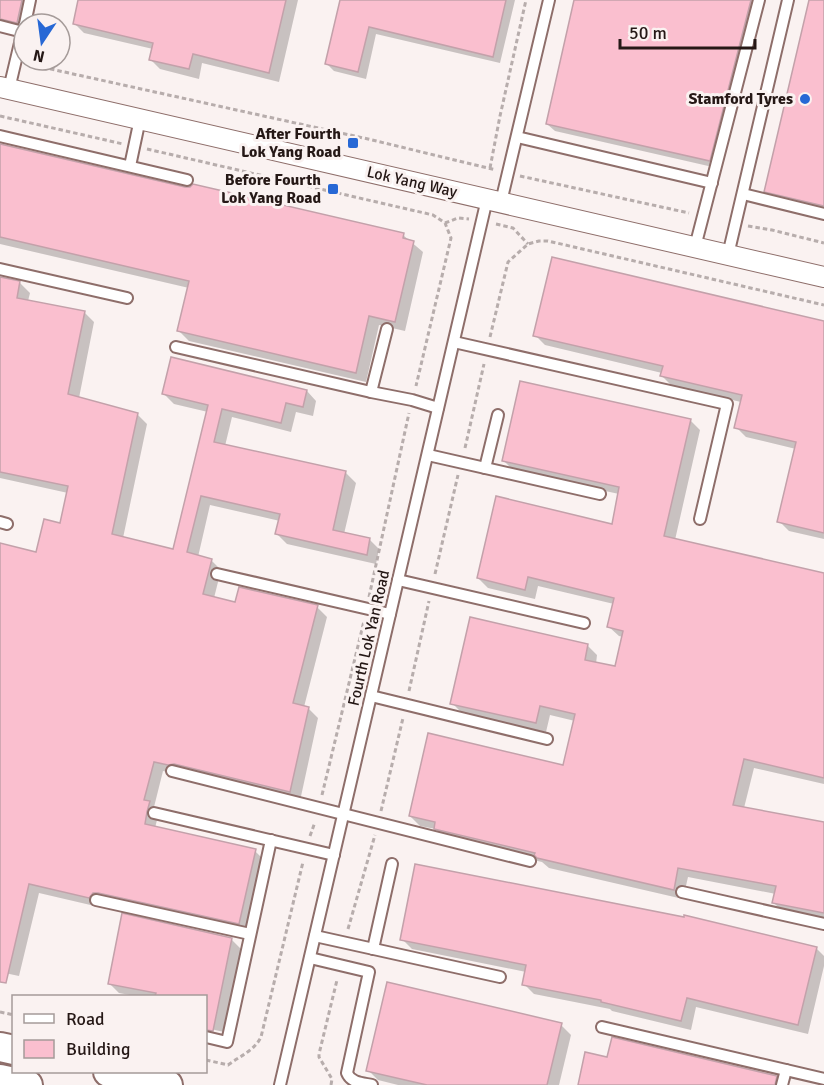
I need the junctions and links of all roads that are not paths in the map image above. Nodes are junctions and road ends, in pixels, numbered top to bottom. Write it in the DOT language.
graph roads {
  1 [pos="549,0"];
  2 [pos="759,0"];
  3 [pos="789,0"];
  4 [pos="12,71"];
  5 [pos="5,88"];
  6 [pos="140,119"];
  7 [pos="0,136"];
  8 [pos="517,137"];
  9 [pos="130,166"];
  10 [pos="187,180"];
  11 [pos="712,183"];
  12 [pos="743,194"];
  13 [pos="494,200"];
  14 [pos="824,214"];
  15 [pos="695,247"];
  16 [pos="728,255"];
  17 [pos="0,269"];
  18 [pos="824,277"];
  19 [pos="127,298"];
  20 [pos="387,329"];
  21 [pos="454,342"];
  22 [pos="176,346"];
  23 [pos="371,392"];
  24 [pos="438,408"];
  25 [pos="498,415"];
  26 [pos="428,454"];
  27 [pos="485,468"];
  28 [pos="600,494"];
  29 [pos="700,519"];
  30 [pos="217,574"];
  31 [pos="398,580"];
  32 [pos="390,614"];
  33 [pos="584,623"];
  34 [pos="371,696"];
  35 [pos="546,739"];
  36 [pos="172,771"];
  37 [pos="154,813"];
  38 [pos="343,814"];
  39 [pos="271,840"];
  40 [pos="334,855"];
  41 [pos="530,861"];
  42 [pos="392,864"];
  43 [pos="682,892"];
  44 [pos="96,900"];
  45 [pos="824,924"];
  46 [pos="250,934"];
  47 [pos="315,936"];
  48 [pos="373,949"];
  49 [pos="310,958"];
  50 [pos="500,977"];
  51 [pos="602,1027"];
  52 [pos="207,1037"];
  53 [pos="786,1070"];
  54 [pos="117,1073"];
  55 [pos="0,1079"];
  56 [pos="824,1079"];
  57 [pos="28,1085"];
  58 [pos="168,1085"];
  59 [pos="280,1085"];
  60 [pos="372,1085"];
  61 [pos="782,1085"];
  1 -- 8 [label="lane, Fourth Lok Yan Road"];
  2 -- 11 [label="lane"];
  3 -- 12 [label="lane"];
  4 -- 5 [label="lane"];
  5 -- 6 [label="street, Lok Yang Way"];
  6 -- 9 [label="lane"];
  6 -- 13 [label="street, Lok Yang Way"];
  7 -- 9 [label="lane"];
  8 -- 11 [label="lane"];
  8 -- 13 [label="lane, Fourth Lok Yan Road"];
  9 -- 10 [label="lane"];
  11 -- 15 [label="lane"];
  12 -- 14 [label="lane"];
  12 -- 16 [label="lane"];
  13 -- 15 [label="street, Lok Yang Way"];
  13 -- 21 [label="lane, Fourth Lok Yan Road"];
  15 -- 16 [label="street, Lok Yang Way"];
  16 -- 18 [label="street, Lok Yang Way"];
  17 -- 19 [label="lane"];
  20 -- 23 [label="lane"];
  21 -- 24 [label="lane, Fourth Lok Yan Road"];
  21 -- 29 [label="lane"];
  22 -- 23 [label="lane"];
  23 -- 24 [label="lane"];
  24 -- 26 [label="lane, Fourth Lok Yan Road"];
  25 -- 27 [label="lane"];
  26 -- 27 [label="lane"];
  26 -- 31 [label="lane, Fourth Lok Yan Road"];
  27 -- 28 [label="lane"];
  30 -- 32 [label="lane"];
  31 -- 32 [label="lane, Fourth Lok Yan Road"];
  31 -- 33 [label="lane"];
  32 -- 34 [label="lane, Fourth Lok Yan Road"];
  34 -- 35 [label="lane"];
  34 -- 38 [label="lane, Fourth Lok Yan Road"];
  36 -- 38 [label="lane"];
  37 -- 39 [label="lane"];
  38 -- 40 [label="lane, Fourth Lok Yan Road"];
  38 -- 41 [label="lane"];
  39 -- 40 [label="lane"];
  39 -- 46 [label="lane"];
  40 -- 47 [label="lane, Fourth Lok Yan Road"];
  42 -- 48 [label="lane"];
  43 -- 45 [label="lane"];
  44 -- 46 [label="lane"];
  46 -- 52 [label="lane"];
  47 -- 48 [label="lane"];
  47 -- 49 [label="lane, Fourth Lok Yan Road"];
  48 -- 50 [label="lane"];
  49 -- 59 [label="lane, Fourth Lok Yan Road"];
  49 -- 60 [label="lane"];
  51 -- 53 [label="lane"];
  53 -- 56 [label="lane"];
  53 -- 61 [label="lane"];
  54 -- 58 [label="main road"];
  55 -- 57 [label="main road"];
}
